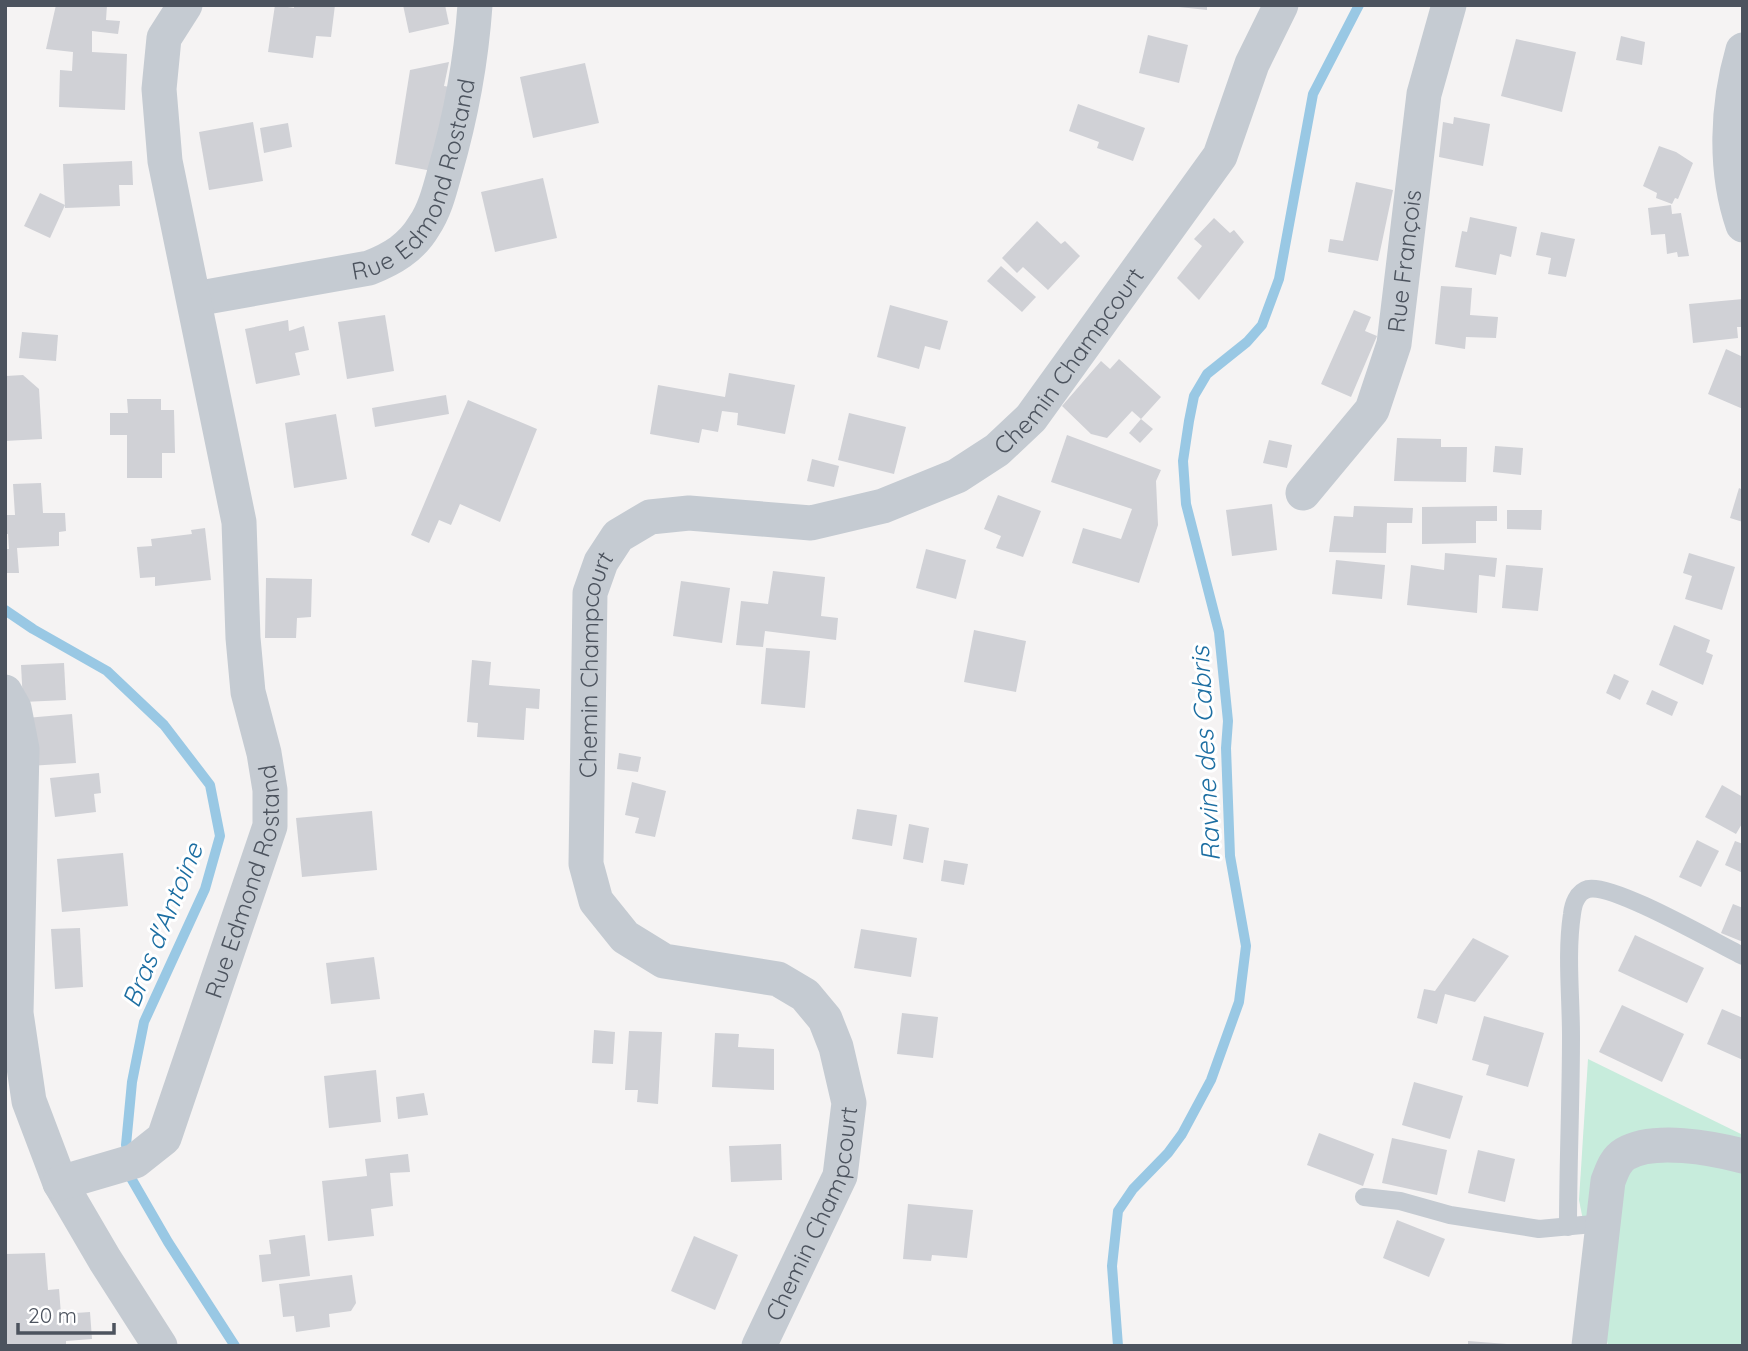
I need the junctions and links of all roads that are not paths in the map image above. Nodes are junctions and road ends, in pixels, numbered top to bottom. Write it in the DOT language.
graph roads {
  1 [pos="185,5"];
  2 [pos="475,5"];
  3 [pos="1281,5"];
  4 [pos="1449,5"];
  5 [pos="1743,50"];
  6 [pos="1743,225"];
  7 [pos="195,299"];
  8 [pos="1304,493"];
  9 [pos="5,692"];
  10 [pos="1743,957"];
  11 [pos="1743,1156"];
  12 [pos="60,1183"];
  13 [pos="1364,1197"];
  14 [pos="1604,1223"];
  15 [pos="1568,1227"];
  16 [pos="160,1346"];
  17 [pos="759,1346"];
  18 [pos="1589,1346"];
  1 -- 7 [label="street, Rue Edmond Rostand"];
  2 -- 7 [label="street, Rue Edmond Rostand"];
  3 -- 17 [label="street, Chemin Champcourt"];
  4 -- 8 [label="street, Rue François"];
  5 -- 6 [label="street"];
  7 -- 12 [label="street, Rue Edmond Rostand"];
  9 -- 12 [label="street"];
  10 -- 15 [label="lane"];
  11 -- 14 [label="street"];
  12 -- 16 [label="street"];
  13 -- 15 [label="lane"];
  14 -- 15 [label="lane"];
  14 -- 18 [label="street"];
}
